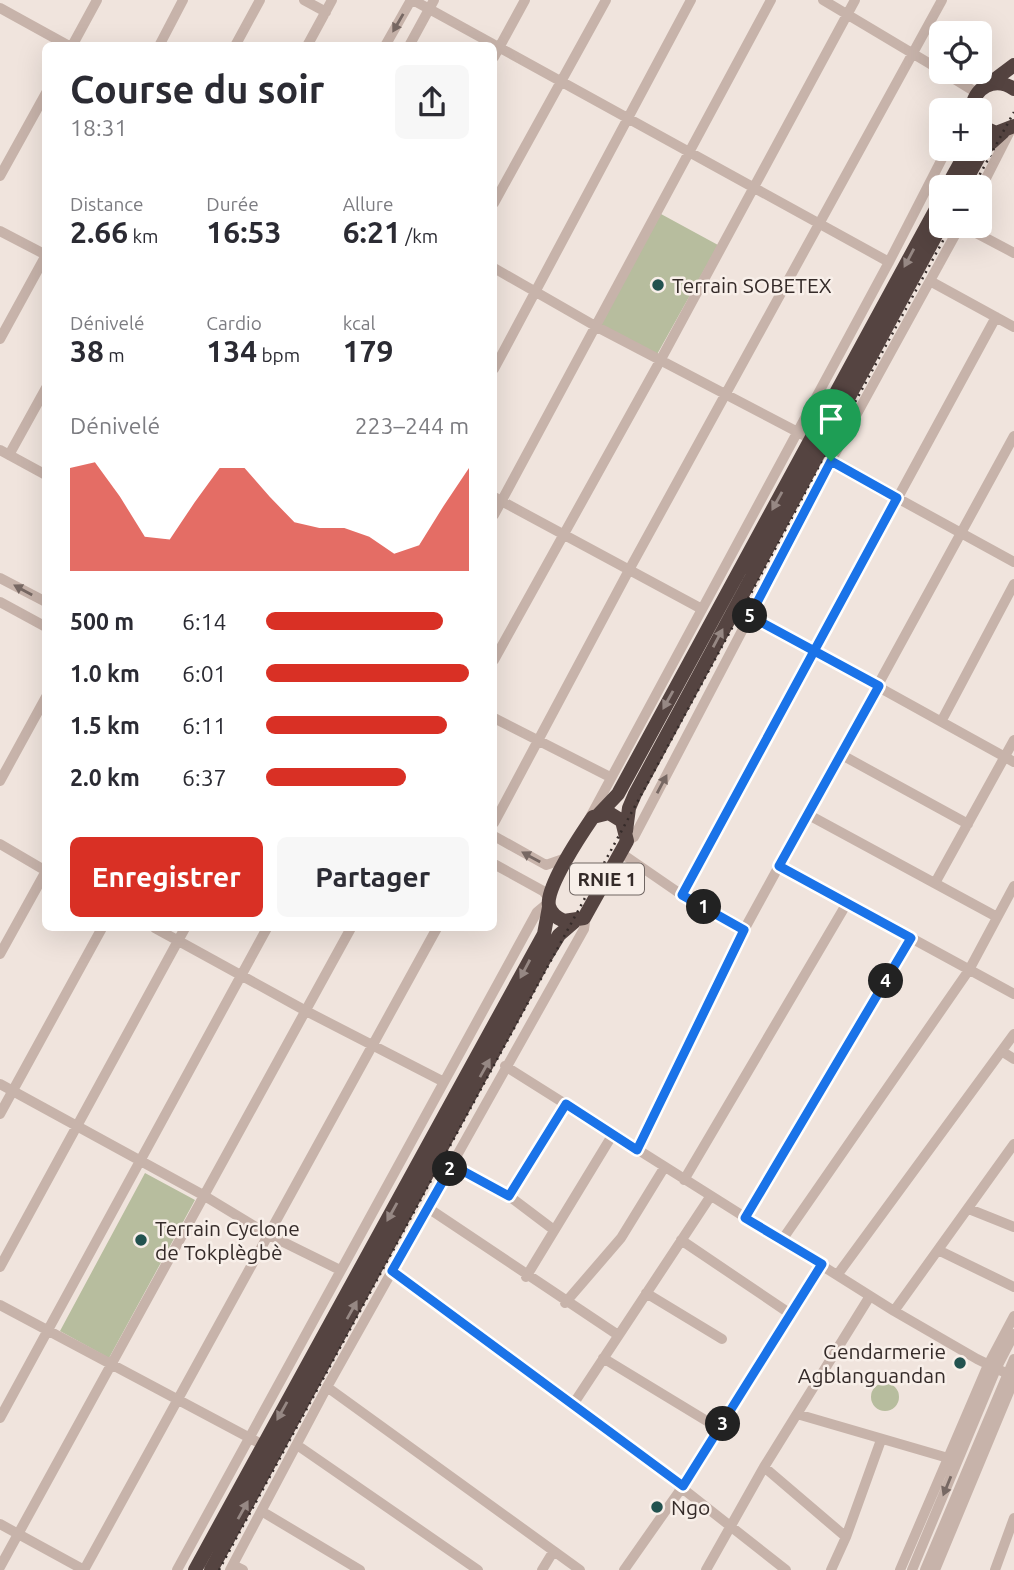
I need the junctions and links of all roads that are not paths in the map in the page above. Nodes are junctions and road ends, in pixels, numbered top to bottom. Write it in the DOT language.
graph roads {
  1 [pos="97,0"];
  2 [pos="183,0"];
  3 [pos="260,0"];
  4 [pos="304,0"];
  5 [pos="332,0"];
  6 [pos="412,0"];
  7 [pos="525,0"];
  8 [pos="606,0"];
  9 [pos="691,0"];
  10 [pos="771,0"];
  11 [pos="823,0"];
  12 [pos="855,0"];
  13 [pos="942,0"];
  14 [pos="432,5"];
  15 [pos="0,8"];
  16 [pos="326,12"];
  17 [pos="848,13"];
  18 [pos="63,42"];
  19 [pos="72,42"];
  20 [pos="161,42"];
  21 [pos="237,42"];
  22 [pos="309,42"];
  23 [pos="387,42"];
  24 [pos="411,42"];
  25 [pos="482,42"];
  26 [pos="497,50"];
  27 [pos="497,52"];
  28 [pos="912,52"];
  29 [pos="929,63"];
  30 [pos="1014,65"];
  31 [pos="560,81"];
  32 [pos="992,82"];
  33 [pos="963,84"];
  34 [pos="989,84"];
  35 [pos="992,84"];
  36 [pos="1014,89"];
  37 [pos="977,93"];
  38 [pos="976,98"];
  39 [pos="42,100"];
  40 [pos="628,119"];
  41 [pos="1009,129"];
  42 [pos="691,153"];
  43 [pos="941,161"];
  44 [pos="969,175"];
  45 [pos="987,175"];
  46 [pos="0,176"];
  47 [pos="754,188"];
  48 [pos="497,197"];
  49 [pos="929,222"];
  50 [pos="818,223"];
  51 [pos="0,231"];
  52 [pos="934,238"];
  53 [pos="955,238"];
  54 [pos="985,238"];
  55 [pos="42,253"];
  56 [pos="1014,253"];
  57 [pos="42,261"];
  58 [pos="889,262"];
  59 [pos="497,270"];
  60 [pos="930,281"];
  61 [pos="537,292"];
  62 [pos="996,317"];
  63 [pos="597,327"];
  64 [pos="1014,327"];
  65 [pos="0,339"];
  66 [pos="660,360"];
  67 [pos="497,364"];
  68 [pos="42,394"];
  69 [pos="727,394"];
  70 [pos="795,433"];
  71 [pos="1014,436"];
  72 [pos="811,439"];
  73 [pos="4,452"];
  74 [pos="817,453"];
  75 [pos="831,461"];
  76 [pos="42,473"];
  77 [pos="897,498"];
  78 [pos="497,499"];
  79 [pos="961,533"];
  80 [pos="563,534"];
  81 [pos="1014,562"];
  82 [pos="629,570"];
  83 [pos="0,578"];
  84 [pos="1014,583"];
  85 [pos="42,600"];
  86 [pos="1,606"];
  87 [pos="700,608"];
  88 [pos="750,616"];
  89 [pos="42,625"];
  90 [pos="817,650"];
  91 [pos="497,655"];
  92 [pos="879,686"];
  93 [pos="42,703"];
  94 [pos="497,720"];
  95 [pos="942,720"];
  96 [pos="536,739"];
  97 [pos="1014,740"];
  98 [pos="840,754"];
  99 [pos="1010,759"];
  100 [pos="610,777"];
  101 [pos="0,781"];
  102 [pos="598,814"];
  103 [pos="807,814"];
  104 [pos="497,817"];
  105 [pos="968,824"];
  106 [pos="587,827"];
  107 [pos="497,838"];
  108 [pos="625,842"];
  109 [pos="0,844"];
  110 [pos="569,857"];
  111 [pos="497,866"];
  112 [pos="779,866"];
  113 [pos="42,869"];
  114 [pos="42,877"];
  115 [pos="935,883"];
  116 [pos="1014,886"];
  117 [pos="682,895"];
  118 [pos="549,902"];
  119 [pos="846,903"];
  120 [pos="997,917"];
  121 [pos="580,919"];
  122 [pos="744,930"];
  123 [pos="100,931"];
  124 [pos="161,931"];
  125 [pos="183,931"];
  126 [pos="265,931"];
  127 [pos="349,931"];
  128 [pos="435,931"];
  129 [pos="911,938"];
  130 [pos="178,939"];
  131 [pos="0,954"];
  132 [pos="969,970"];
  133 [pos="242,974"];
  134 [pos="1014,994"];
  135 [pos="306,1012"];
  136 [pos="1014,1034"];
  137 [pos="372,1045"];
  138 [pos="1003,1052"];
  139 [pos="1014,1059"];
  140 [pos="505,1066"];
  141 [pos="444,1082"];
  142 [pos="0,1084"];
  143 [pos="13,1091"];
  144 [pos="566,1104"];
  145 [pos="0,1114"];
  146 [pos="76,1126"];
  147 [pos="613,1134"];
  148 [pos="1014,1144"];
  149 [pos="637,1150"];
  150 [pos="140,1160"];
  151 [pos="452,1165"];
  152 [pos="664,1168"];
  153 [pos="684,1180"];
  154 [pos="203,1195"];
  155 [pos="509,1196"];
  156 [pos="710,1197"];
  157 [pos="428,1208"];
  158 [pos="969,1209"];
  159 [pos="745,1218"];
  160 [pos="1014,1227"];
  161 [pos="554,1230"];
  162 [pos="269,1235"];
  163 [pos="681,1240"];
  164 [pos="782,1240"];
  165 [pos="938,1250"];
  166 [pos="822,1264"];
  167 [pos="0,1267"];
  168 [pos="340,1270"];
  169 [pos="392,1271"];
  170 [pos="838,1274"];
  171 [pos="526,1277"];
  172 [pos="1014,1287"];
  173 [pos="646,1293"];
  174 [pos="870,1296"];
  175 [pos="565,1303"];
  176 [pos="0,1305"];
  177 [pos="894,1311"];
  178 [pos="792,1315"];
  179 [pos="1014,1316"];
  180 [pos="48,1331"];
  181 [pos="1014,1334"];
  182 [pos="618,1335"];
  183 [pos="722,1339"];
  184 [pos="603,1358"];
  185 [pos="1014,1359"];
  186 [pos="110,1364"];
  187 [pos="1004,1373"];
  188 [pos="327,1387"];
  189 [pos="177,1399"];
  190 [pos="574,1403"];
  191 [pos="797,1414"];
  192 [pos="0,1418"];
  193 [pos="720,1429"];
  194 [pos="249,1437"];
  195 [pos="880,1440"];
  196 [pos="297,1444"];
  197 [pos="269,1448"];
  198 [pos="948,1458"];
  199 [pos="289,1459"];
  200 [pos="764,1467"];
  201 [pos="683,1486"];
  202 [pos="263,1512"];
  203 [pos="1014,1518"];
  204 [pos="0,1524"];
  205 [pos="731,1525"];
  206 [pos="18,1534"];
  207 [pos="846,1537"];
  208 [pos="553,1552"];
  209 [pos="465,1566"];
  210 [pos="774,1566"];
  211 [pos="0,1567"];
  212 [pos="235,1568"];
  213 [pos="84,1570"];
  214 [pos="177,1570"];
  215 [pos="195,1570"];
  216 [pos="211,1570"];
  217 [pos="360,1570"];
  218 [pos="478,1570"];
  219 [pos="542,1570"];
  220 [pos="580,1570"];
  221 [pos="624,1570"];
  222 [pos="706,1570"];
  223 [pos="786,1570"];
  224 [pos="831,1570"];
  225 [pos="900,1570"];
  226 [pos="912,1570"];
  227 [pos="925,1570"];
  228 [pos="935,1570"];
  229 [pos="995,1570"];
  1 -- 19 [label="street"];
  2 -- 20 [label="street"];
  3 -- 21 [label="street"];
  4 -- 16 [label="street"];
  5 -- 16 [label="street"];
  6 -- 14 [label="street"];
  6 -- 23 [label="street, one-way"];
  7 -- 26 [label="street"];
  8 -- 31 [label="street"];
  9 -- 40 [label="street"];
  10 -- 42 [label="street"];
  11 -- 17 [label="street"];
  12 -- 17 [label="street"];
  13 -- 28 [label="street"];
  14 -- 24 [label="street"];
  14 -- 25 [label="street"];
  15 -- 18 [label="street"];
  16 -- 22 [label="street"];
  17 -- 28 [label="street"];
  17 -- 47 [label="street"];
  27 -- 31 [label="street"];
  28 -- 29 [label="street"];
  28 -- 50 [label="street"];
  30 -- 32 [label="highway"];
  31 -- 40 [label="street"];
  31 -- 48 [label="street"];
  33 -- 37 [label="street"];
  34 -- 37 [label="highway"];
  35 -- 36 [label="highway"];
  37 -- 38 [label="highway"];
  39 -- 46 [label="street"];
  40 -- 42 [label="street"];
  40 -- 61 [label="street"];
  41 -- 44 [label="highway"];
  41 -- 45 [label="street"];
  42 -- 47 [label="street"];
  42 -- 63 [label="street"];
  43 -- 58 [label="street"];
  47 -- 50 [label="street"];
  47 -- 66 [label="street"];
  49 -- 72 [label="highway, RNIE 1, one-way"];
  50 -- 58 [label="street"];
  50 -- 69 [label="street"];
  51 -- 55 [label="street"];
  52 -- 74 [label="highway, RNIE 1"];
  53 -- 60 [label="street"];
  54 -- 56 [label="street"];
  57 -- 65 [label="street"];
  58 -- 70 [label="street"];
  59 -- 61 [label="street"];
  60 -- 62 [label="street"];
  60 -- 75 [label="street"];
  61 -- 63 [label="street"];
  61 -- 67 [label="street"];
  62 -- 64 [label="street"];
  62 -- 77 [label="street"];
  63 -- 66 [label="street"];
  63 -- 78 [label="street"];
  66 -- 69 [label="street"];
  66 -- 80 [label="street"];
  68 -- 73 [label="street"];
  69 -- 70 [label="street"];
  69 -- 82 [label="street"];
  70 -- 72 [label="street"];
  70 -- 87 [label="street"];
  71 -- 79 [label="street"];
  72 -- 102 [label="highway, RNIE 1, one-way"];
  73 -- 76 [label="street"];
  74 -- 75 [label="street"];
  108 -- 74 [label="highway, RNIE 1, one-way"];
  75 -- 77 [label="street"];
  75 -- 88 [label="street"];
  77 -- 79 [label="street"];
  77 -- 90 [label="street"];
  78 -- 80 [label="street"];
  79 -- 81 [label="street"];
  79 -- 92 [label="street"];
  80 -- 82 [label="street"];
  80 -- 91 [label="street"];
  82 -- 87 [label="street"];
  82 -- 96 [label="street"];
  85 -- 83 [label="street, one-way"];
  84 -- 95 [label="street"];
  86 -- 89 [label="street"];
  87 -- 100 [label="street"];
  88 -- 90 [label="street"];
  108 -- 88 [label="street, one-way"];
  90 -- 92 [label="street"];
  90 -- 117 [label="street"];
  92 -- 95 [label="street"];
  92 -- 98 [label="street"];
  93 -- 101 [label="street"];
  94 -- 96 [label="street"];
  95 -- 99 [label="street"];
  96 -- 100 [label="street"];
  96 -- 104 [label="street"];
  97 -- 99 [label="street"];
  98 -- 103 [label="street"];
  98 -- 105 [label="street"];
  99 -- 105 [label="street"];
  100 -- 106 [label="street"];
  102 -- 106 [label="highway, RNIE 1"];
  102 -- 108 [label="highway"];
  103 -- 112 [label="street"];
  103 -- 115 [label="street"];
  105 -- 115 [label="street"];
  106 -- 110 [label="highway, RNIE 1"];
  110 -- 107 [label="street, one-way"];
  108 -- 117 [label="street"];
  108 -- 121 [label="highway, RNIE 1"];
  109 -- 113 [label="street"];
  110 -- 118 [label="highway, RNIE 1"];
  111 -- 118 [label="street"];
  112 -- 119 [label="street"];
  112 -- 122 [label="street"];
  114 -- 131 [label="street"];
  115 -- 120 [label="street"];
  116 -- 120 [label="street"];
  117 -- 122 [label="street"];
  118 -- 121 [label="highway, RNIE 1"];
  118 -- 141 [label="street"];
  118 -- 197 [label="highway, RNIE 1, one-way"];
  119 -- 129 [label="street"];
  119 -- 153 [label="street"];
  120 -- 132 [label="street"];
  121 -- 140 [label="street"];
  197 -- 121 [label="highway, RNIE 1, one-way"];
  122 -- 149 [label="street"];
  123 -- 143 [label="street"];
  124 -- 130 [label="street"];
  125 -- 130 [label="street"];
  126 -- 133 [label="street"];
  127 -- 135 [label="street"];
  128 -- 137 [label="street"];
  129 -- 132 [label="street"];
  129 -- 159 [label="street"];
  130 -- 133 [label="street"];
  130 -- 146 [label="street"];
  132 -- 134 [label="street"];
  132 -- 164 [label="street"];
  133 -- 135 [label="street"];
  133 -- 150 [label="street"];
  135 -- 137 [label="street"];
  135 -- 154 [label="street"];
  136 -- 138 [label="street"];
  137 -- 141 [label="street"];
  137 -- 162 [label="street"];
  138 -- 139 [label="street"];
  138 -- 170 [label="street"];
  140 -- 144 [label="street"];
  140 -- 151 [label="street"];
  141 -- 168 [label="street"];
  142 -- 143 [label="street"];
  143 -- 145 [label="street"];
  143 -- 146 [label="street"];
  144 -- 147 [label="street"];
  144 -- 155 [label="street"];
  146 -- 150 [label="street"];
  146 -- 167 [label="street"];
  147 -- 149 [label="street"];
  147 -- 161 [label="street"];
  148 -- 158 [label="street"];
  149 -- 152 [label="street"];
  150 -- 154 [label="street"];
  150 -- 180 [label="street"];
  151 -- 155 [label="street"];
  151 -- 157 [label="street"];
  152 -- 153 [label="street"];
  152 -- 175 [label="street"];
  153 -- 156 [label="street"];
  154 -- 162 [label="street"];
  154 -- 186 [label="street"];
  155 -- 161 [label="street"];
  156 -- 159 [label="street"];
  156 -- 163 [label="street"];
  157 -- 169 [label="street"];
  157 -- 171 [label="street"];
  158 -- 160 [label="street"];
  158 -- 165 [label="street"];
  159 -- 164 [label="street"];
  161 -- 171 [label="street"];
  162 -- 168 [label="street"];
  162 -- 189 [label="street"];
  163 -- 173 [label="street"];
  163 -- 178 [label="street"];
  164 -- 166 [label="street"];
  165 -- 172 [label="street"];
  165 -- 177 [label="street"];
  166 -- 170 [label="street"];
  166 -- 178 [label="street"];
  168 -- 194 [label="street"];
  169 -- 188 [label="street"];
  169 -- 190 [label="street"];
  170 -- 174 [label="street"];
  171 -- 175 [label="street"];
  173 -- 182 [label="street"];
  173 -- 183 [label="street"];
  174 -- 177 [label="street"];
  174 -- 191 [label="street"];
  175 -- 182 [label="street"];
  176 -- 180 [label="street"];
  177 -- 187 [label="street"];
  178 -- 193 [label="street"];
  179 -- 187 [label="street"];
  180 -- 186 [label="street"];
  180 -- 192 [label="street"];
  181 -- 187 [label="street"];
  182 -- 184 [label="street"];
  184 -- 190 [label="street"];
  184 -- 193 [label="street"];
  185 -- 187 [label="street"];
  186 -- 189 [label="street"];
  186 -- 206 [label="street"];
  187 -- 198 [label="street"];
  187 -- 226 [label="street, one-way"];
  187 -- 227 [label="street"];
  187 -- 228 [label="street"];
  188 -- 196 [label="street"];
  188 -- 208 [label="street"];
  189 -- 194 [label="street"];
  189 -- 213 [label="street"];
  190 -- 201 [label="street"];
  191 -- 195 [label="street"];
  191 -- 200 [label="street"];
  193 -- 201 [label="street"];
  194 -- 197 [label="street"];
  194 -- 214 [label="street"];
  195 -- 198 [label="street"];
  195 -- 207 [label="street"];
  196 -- 199 [label="street"];
  196 -- 209 [label="street"];
  197 -- 199 [label="street"];
  197 -- 215 [label="highway, RNIE 1"];
  216 -- 197 [label="highway, RNIE 1, one-way"];
  198 -- 225 [label="street"];
  199 -- 202 [label="street"];
  200 -- 205 [label="street"];
  200 -- 207 [label="street"];
  201 -- 205 [label="street"];
  201 -- 221 [label="street"];
  202 -- 212 [label="street"];
  202 -- 217 [label="street"];
  203 -- 229 [label="street"];
  204 -- 206 [label="street"];
  205 -- 210 [label="street"];
  205 -- 222 [label="street"];
  206 -- 211 [label="street"];
  206 -- 213 [label="street"];
  207 -- 224 [label="street"];
  208 -- 219 [label="street"];
  208 -- 220 [label="street"];
  209 -- 218 [label="street"];
  210 -- 223 [label="street"];
}
